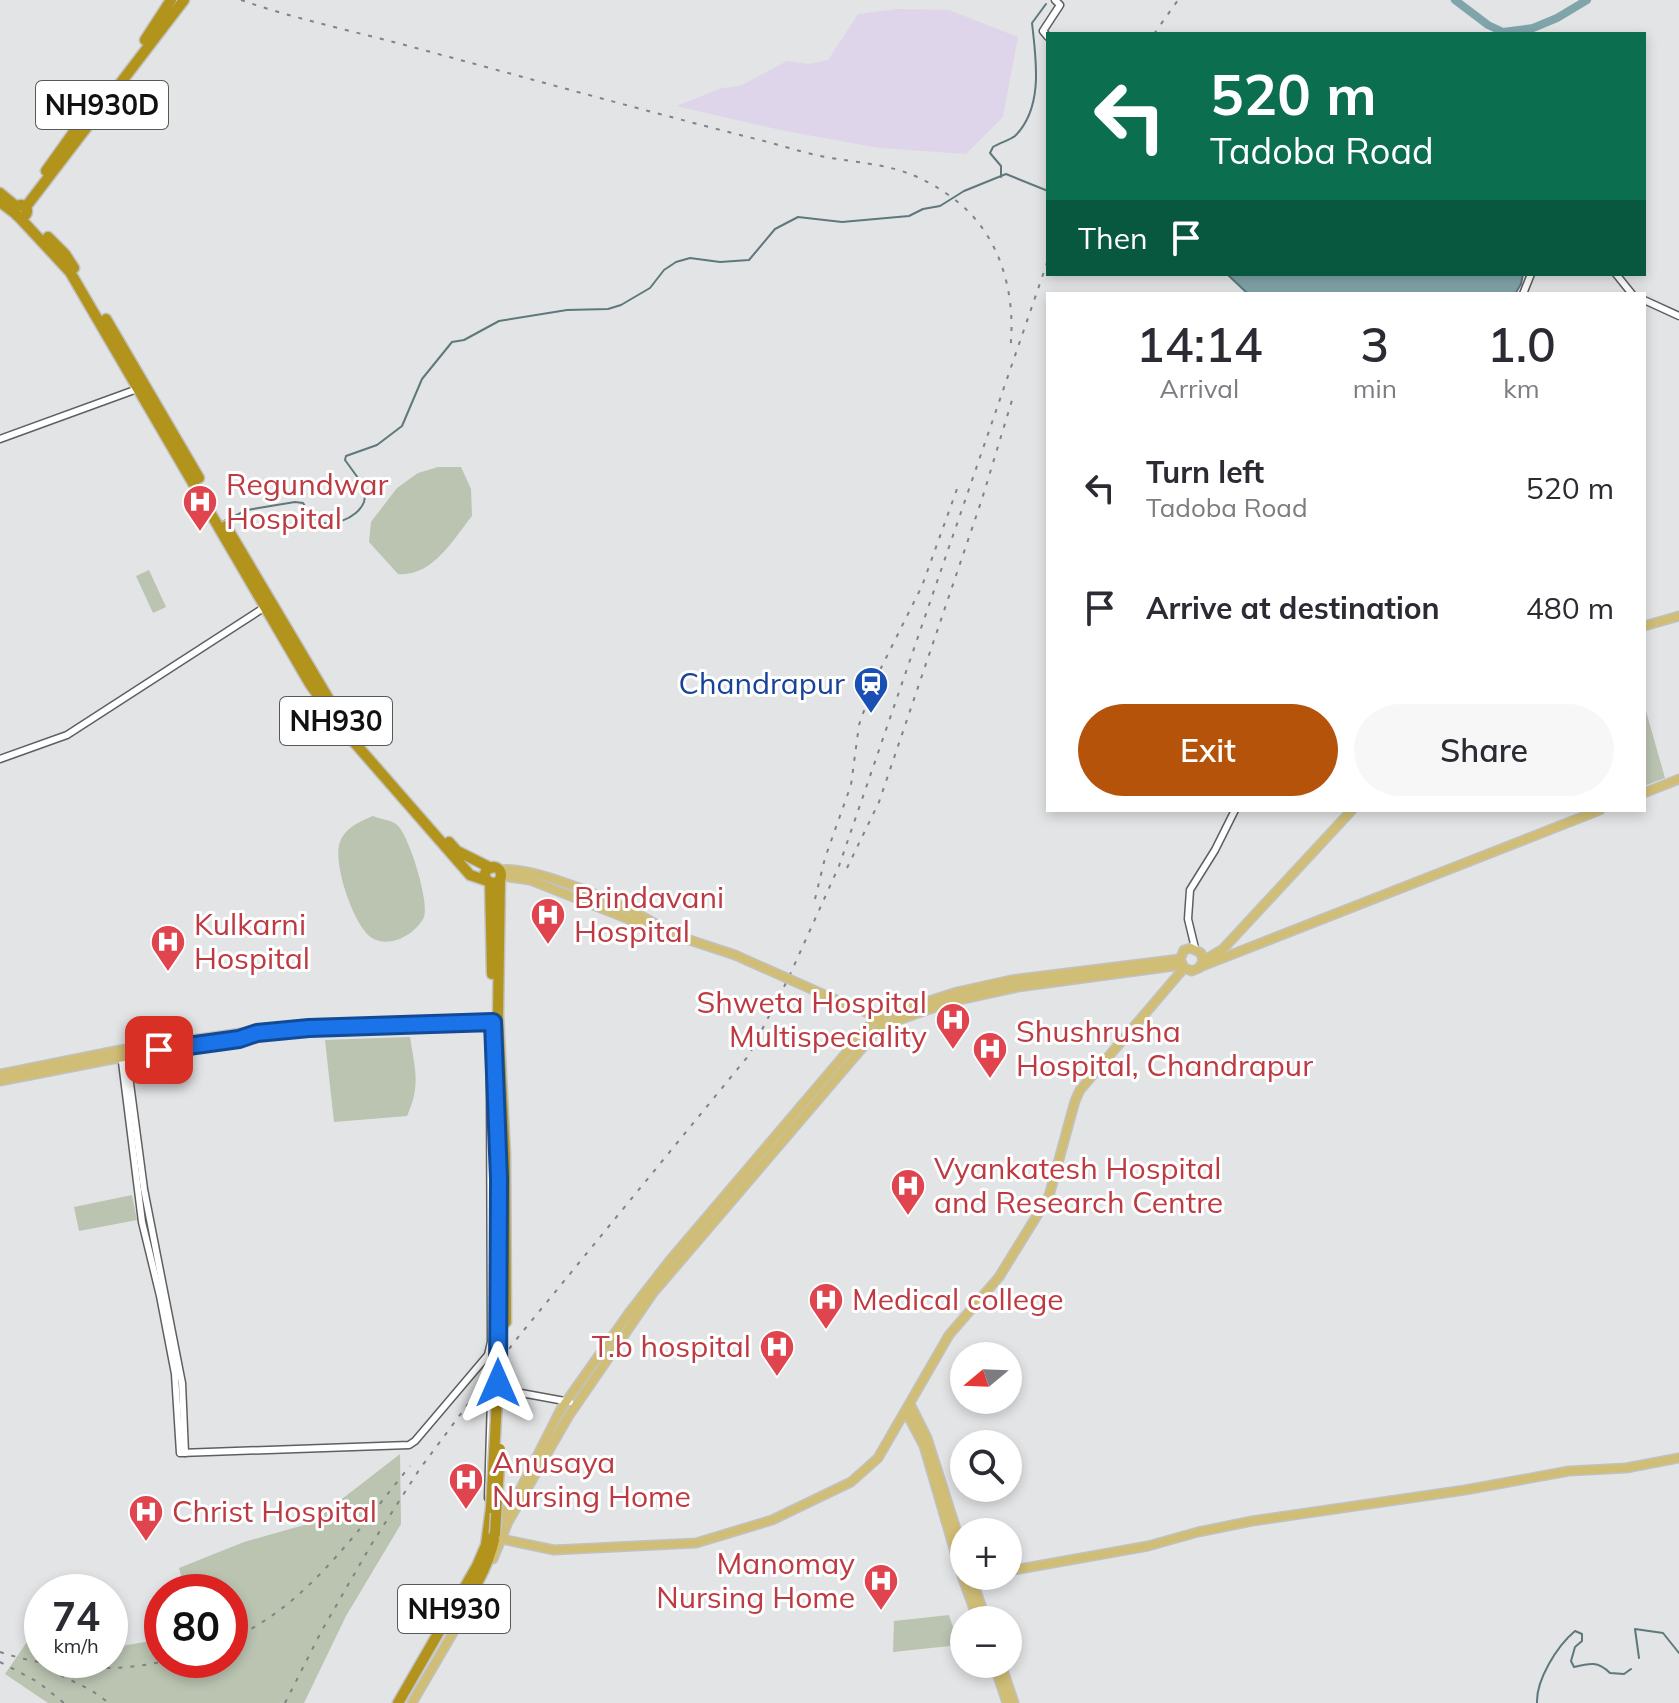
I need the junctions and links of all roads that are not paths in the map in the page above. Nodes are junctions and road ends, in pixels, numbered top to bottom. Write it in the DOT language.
graph roads {
  1 [pos="1055,0"];
  2 [pos="179,2"];
  3 [pos="1046,35"];
  4 [pos="0,193"];
  5 [pos="0,202"];
  6 [pos="21,211"];
  7 [pos="1618,276"];
  8 [pos="1630,292"];
  9 [pos="1646,301"];
  10 [pos="1679,316"];
  11 [pos="142,387"];
  12 [pos="0,439"];
  13 [pos="224,529"];
  14 [pos="265,607"];
  15 [pos="1679,616"];
  16 [pos="1646,625"];
  17 [pos="0,759"];
  18 [pos="1679,779"];
  19 [pos="1646,792"];
  20 [pos="1234,812"];
  21 [pos="1350,812"];
  22 [pos="1595,812"];
  23 [pos="495,876"];
  24 [pos="1195,948"];
  25 [pos="1182,964"];
  26 [pos="1201,964"];
  27 [pos="496,1022"];
  28 [pos="878,1024"];
  29 [pos="494,1049"];
  30 [pos="124,1053"];
  31 [pos="0,1074"];
  32 [pos="0,1081"];
  33 [pos="501,1151"];
  34 [pos="588,1378"];
  35 [pos="566,1401"];
  36 [pos="577,1403"];
  37 [pos="908,1408"];
  38 [pos="1679,1458"];
  39 [pos="490,1513"];
  40 [pos="953,1518"];
  41 [pos="487,1537"];
  42 [pos="502,1539"];
  43 [pos="1022,1568"];
  44 [pos="973,1606"];
  45 [pos="999,1678"];
  46 [pos="1006,1678"];
  47 [pos="398,1703"];
  48 [pos="405,1703"];
  49 [pos="412,1703"];
  50 [pos="1007,1703"];
  51 [pos="1014,1703"];
  1 -- 3 [label="street"];
  2 -- 6 [label="highway, NH930D"];
  2 -- 6 [label="highway, NH930D"];
  4 -- 6 [label="highway, NH930"];
  5 -- 6 [label="highway, NH930"];
  6 -- 11 [label="highway, NH930"];
  7 -- 8 [label="street"];
  9 -- 10 [label="street"];
  11 -- 12 [label="street"];
  11 -- 13 [label="highway, NH930"];
  13 -- 14 [label="highway, NH930"];
  13 -- 23 [label="highway, NH930"];
  14 -- 17 [label="street"];
  14 -- 23 [label="highway, NH930"];
  15 -- 16 [label="main road"];
  18 -- 19 [label="main road"];
  20 -- 24 [label="street"];
  21 -- 26 [label="main road"];
  22 -- 26 [label="main road"];
  23 -- 27 [label="highway, NH930"];
  23 -- 28 [label="main road, bridge"];
  24 -- 25 [label="main road"];
  24 -- 26 [label="main road"];
  25 -- 26 [label="main road"];
  25 -- 28 [label="main road"];
  25 -- 37 [label="main road"];
  27 -- 29 [label="highway, NH930"];
  27 -- 30 [label="main road"];
  27 -- 33 [label="highway, NH930"];
  28 -- 34 [label="main road"];
  29 -- 30 [label="street"];
  29 -- 33 [label="highway, NH930"];
  30 -- 31 [label="main road"];
  30 -- 32 [label="main road"];
  33 -- 39 [label="highway, NH930, bridge"];
  33 -- 48 [label="highway, NH930, bridge"];
  34 -- 35 [label="main road"];
  34 -- 36 [label="main road"];
  35 -- 36 [label="street"];
  35 -- 39 [label="street"];
  35 -- 41 [label="main road"];
  36 -- 42 [label="main road"];
  37 -- 40 [label="main road"];
  37 -- 42 [label="main road"];
  37 -- 44 [label="main road"];
  38 -- 43 [label="main road"];
  39 -- 41 [label="highway, NH930"];
  41 -- 47 [label="highway, NH930"];
  42 -- 49 [label="main road"];
  45 -- 50 [label="main road"];
  46 -- 51 [label="main road"];
}
